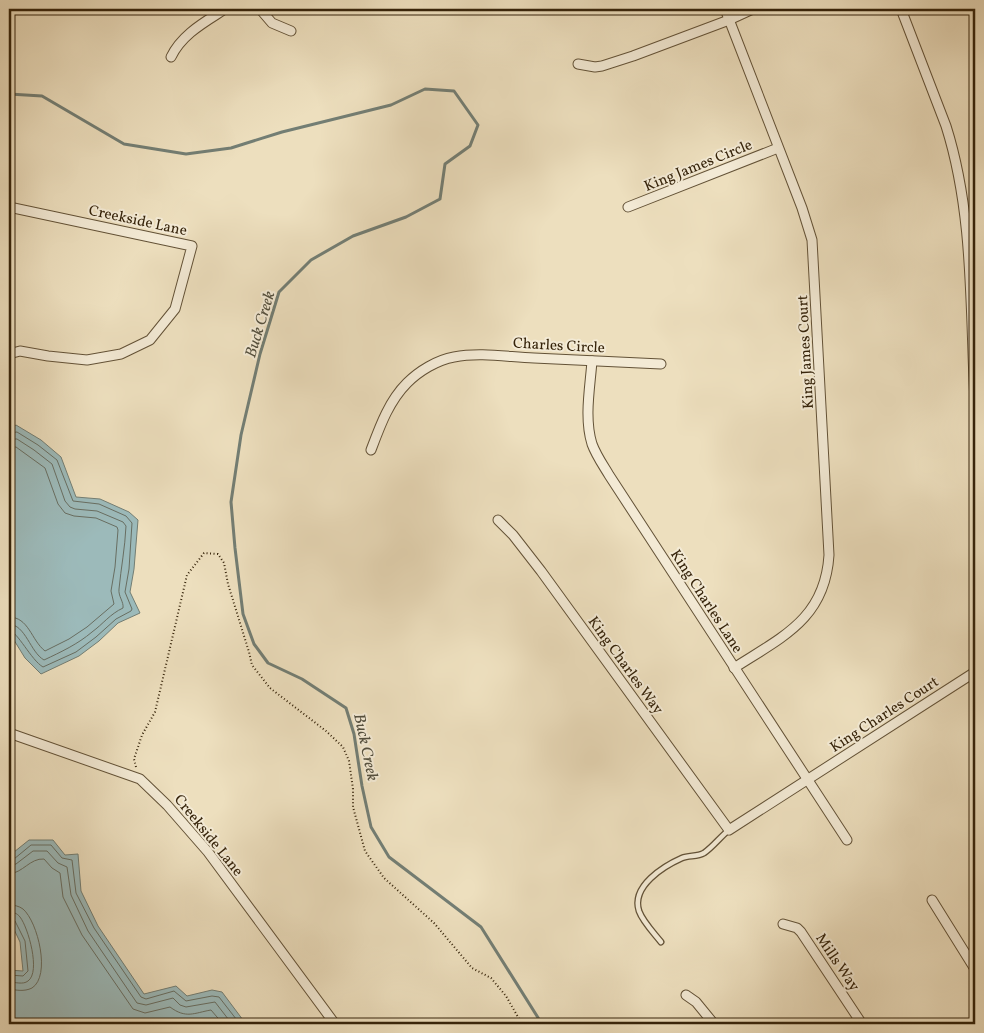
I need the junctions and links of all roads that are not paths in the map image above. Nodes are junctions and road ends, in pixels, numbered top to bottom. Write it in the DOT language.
graph roads {
  1 [pos="225,9"];
  2 [pos="260,9"];
  3 [pos="725,9"];
  4 [pos="753,9"];
  5 [pos="901,9"];
  6 [pos="730,20"];
  7 [pos="291,31"];
  8 [pos="171,57"];
  9 [pos="578,64"];
  10 [pos="778,148"];
  11 [pos="9,207"];
  12 [pos="628,207"];
  13 [pos="9,354"];
  14 [pos="592,361"];
  15 [pos="661,364"];
  16 [pos="975,401"];
  17 [pos="371,450"];
  18 [pos="498,520"];
  19 [pos="734,668"];
  20 [pos="975,672"];
  21 [pos="9,733"];
  22 [pos="808,780"];
  23 [pos="729,830"];
  24 [pos="847,840"];
  25 [pos="932,900"];
  26 [pos="783,924"];
  27 [pos="661,942"];
  28 [pos="975,970"];
  29 [pos="686,996"];
  30 [pos="335,1024"];
  31 [pos="714,1024"];
  32 [pos="862,1024"];
  1 -- 8 [label="street"];
  2 -- 7 [label="street"];
  3 -- 6 [label="street, King James Court"];
  4 -- 6 [label="street"];
  5 -- 16 [label="street"];
  6 -- 9 [label="street"];
  6 -- 10 [label="street, King James Court"];
  10 -- 12 [label="street, King James Circle"];
  10 -- 19 [label="street, King James Court"];
  11 -- 13 [label="street, Creekside Lane"];
  14 -- 15 [label="street, Charles Circle"];
  14 -- 17 [label="street, Charles Circle"];
  14 -- 19 [label="street, King Charles Lane"];
  18 -- 23 [label="street, King Charles Way"];
  19 -- 22 [label="street, King Charles Lane"];
  20 -- 22 [label="street, King Charles Court"];
  21 -- 30 [label="street, Creekside Lane"];
  22 -- 23 [label="street, King Charles Court"];
  22 -- 24 [label="street, King Charles Lane"];
  23 -- 27 [label="lane"];
  25 -- 28 [label="street"];
  26 -- 32 [label="street, Mills Way"];
  29 -- 31 [label="street"];
}
